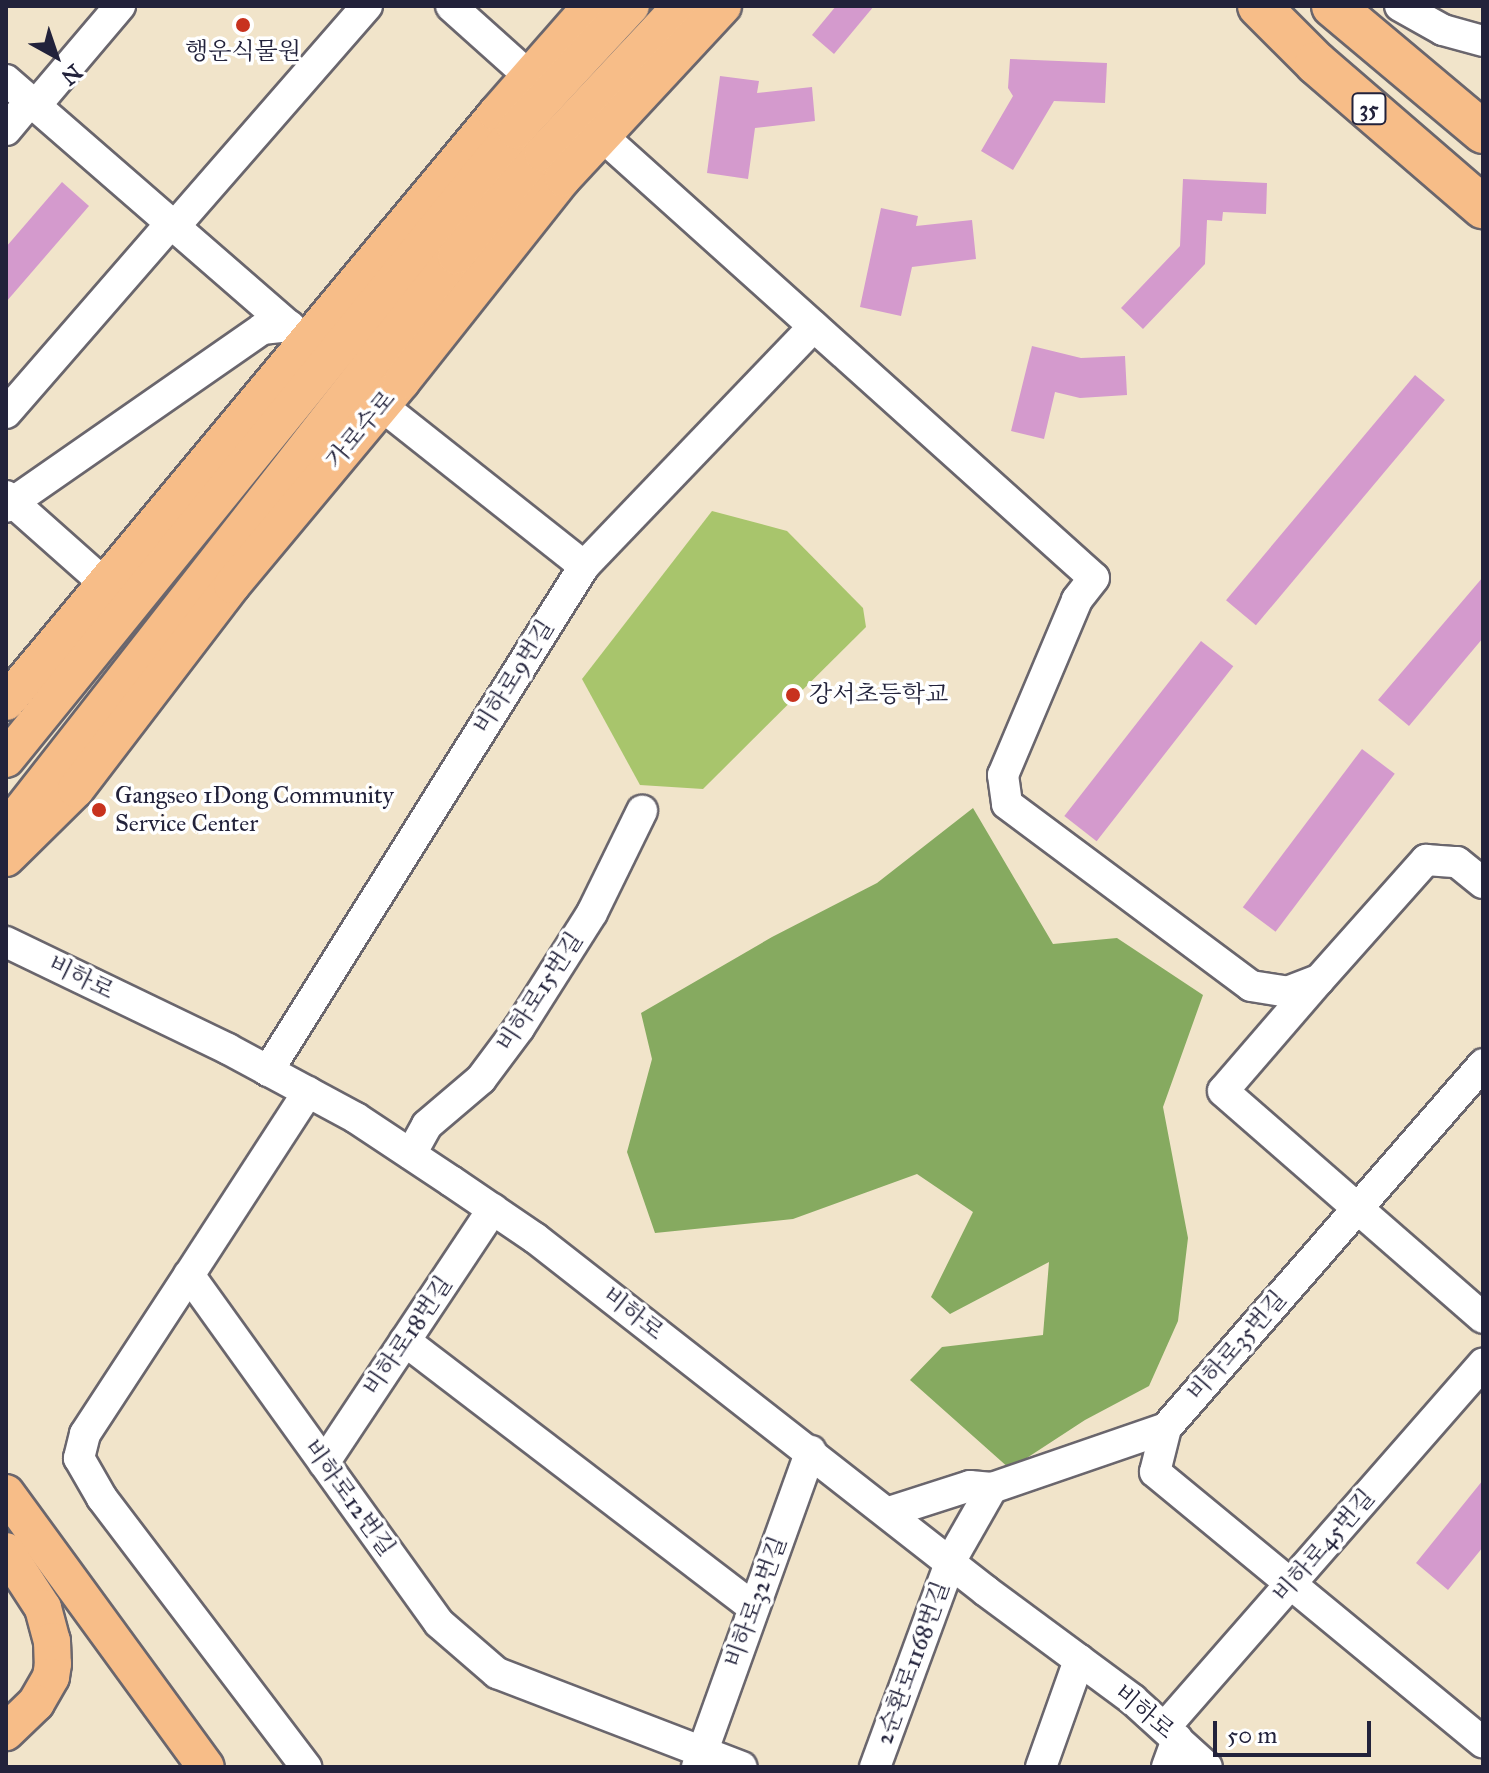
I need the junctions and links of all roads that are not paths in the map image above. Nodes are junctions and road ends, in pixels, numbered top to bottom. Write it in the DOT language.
graph roads {
  1 [pos="120,6"];
  2 [pos="367,6"];
  3 [pos="451,6"];
  4 [pos="591,6"];
  5 [pos="631,6"];
  6 [pos="681,6"];
  7 [pos="723,6"];
  8 [pos="1259,6"];
  9 [pos="1333,6"];
  10 [pos="1400,6"];
  11 [pos="1483,41"];
  12 [pos="529,76"];
  13 [pos="6,80"];
  14 [pos="33,103"];
  15 [pos="6,130"];
  16 [pos="1483,132"];
  17 [pos="602,136"];
  18 [pos="1483,207"];
  19 [pos="173,224"];
  20 [pos="814,326"];
  21 [pos="333,363"];
  22 [pos="6,413"];
  23 [pos="8,501"];
  24 [pos="584,566"];
  25 [pos="105,584"];
  26 [pos="6,702"];
  27 [pos="6,759"];
  28 [pos="642,811"];
  29 [pos="6,830"];
  30 [pos="6,858"];
  31 [pos="1483,883"];
  32 [pos="6,942"];
  33 [pos="1320,980"];
  34 [pos="1483,1064"];
  35 [pos="268,1071"];
  36 [pos="308,1092"];
  37 [pos="411,1154"];
  38 [pos="1358,1208"];
  39 [pos="493,1209"];
  40 [pos="189,1275"];
  41 [pos="1483,1318"];
  42 [pos="405,1341"];
  43 [pos="1483,1364"];
  44 [pos="1166,1428"];
  45 [pos="811,1451"];
  46 [pos="324,1463"];
  47 [pos="992,1488"];
  48 [pos="6,1493"];
  49 [pos="889,1512"];
  50 [pos="6,1551"];
  51 [pos="951,1560"];
  52 [pos="1292,1583"];
  53 [pos="754,1608"];
  54 [pos="1079,1660"];
  55 [pos="6,1732"];
  56 [pos="1171,1733"];
  57 [pos="1483,1742"];
  58 [pos="699,1759"];
  59 [pos="206,1767"];
  60 [pos="306,1767"];
  61 [pos="742,1767"];
  62 [pos="875,1767"];
  63 [pos="1041,1767"];
  64 [pos="1167,1767"];
  65 [pos="1207,1767"];
  1 -- 14 [label="street"];
  2 -- 19 [label="street"];
  3 -- 12 [label="street"];
  4 -- 12 [label="main road"];
  5 -- 21 [label="main road, 가로수로"];
  6 -- 21 [label="main road, 가로수로"];
  7 -- 17 [label="main road, 가로수로"];
  8 -- 18 [label="highway, 35"];
  9 -- 16 [label="highway, 35"];
  10 -- 11 [label="street"];
  12 -- 21 [label="main road"];
  13 -- 14 [label="street"];
  14 -- 15 [label="street"];
  14 -- 19 [label="street"];
  17 -- 20 [label="street"];
  17 -- 21 [label="main road, 가로수로"];
  19 -- 21 [label="street"];
  19 -- 22 [label="street"];
  20 -- 24 [label="street, 비하로9번길"];
  20 -- 33 [label="street"];
  21 -- 23 [label="street"];
  21 -- 24 [label="street"];
  21 -- 25 [label="main road"];
  21 -- 27 [label="main road, 가로수로"];
  21 -- 29 [label="main road, 가로수로"];
  21 -- 30 [label="main road, 가로수로"];
  23 -- 25 [label="street"];
  24 -- 35 [label="street, 비하로9번길"];
  25 -- 26 [label="main road"];
  28 -- 37 [label="street, 비하로15번길"];
  31 -- 33 [label="street"];
  32 -- 35 [label="street, 비하로"];
  33 -- 38 [label="street"];
  34 -- 38 [label="street, 비하로35번길"];
  35 -- 36 [label="street, 비하로"];
  36 -- 37 [label="street, 비하로"];
  36 -- 40 [label="street"];
  37 -- 39 [label="street, 비하로"];
  38 -- 41 [label="street"];
  38 -- 44 [label="street, 비하로35번길"];
  39 -- 42 [label="street, 비하로18번길"];
  39 -- 45 [label="street, 비하로"];
  40 -- 46 [label="street, 비하로12번길"];
  40 -- 60 [label="street"];
  42 -- 46 [label="street, 비하로18번길"];
  42 -- 53 [label="street"];
  43 -- 52 [label="street, 비하로45번길"];
  44 -- 47 [label="street, 비하로35번길"];
  44 -- 52 [label="street"];
  45 -- 49 [label="street, 비하로"];
  45 -- 53 [label="street, 비하로32번길"];
  46 -- 58 [label="street, 비하로12번길"];
  47 -- 49 [label="street, 비하로35번길"];
  47 -- 51 [label="street"];
  48 -- 59 [label="main road"];
  49 -- 51 [label="street, 비하로"];
  50 -- 55 [label="main road"];
  51 -- 54 [label="street, 비하로"];
  51 -- 62 [label="street, 2순환로1168번길"];
  52 -- 56 [label="street, 비하로45번길"];
  52 -- 57 [label="street"];
  53 -- 58 [label="street, 비하로32번길"];
  54 -- 56 [label="street, 비하로"];
  54 -- 63 [label="street"];
  56 -- 64 [label="street"];
  56 -- 65 [label="street, 비하로"];
  58 -- 61 [label="street, 비하로12번길"];
}
